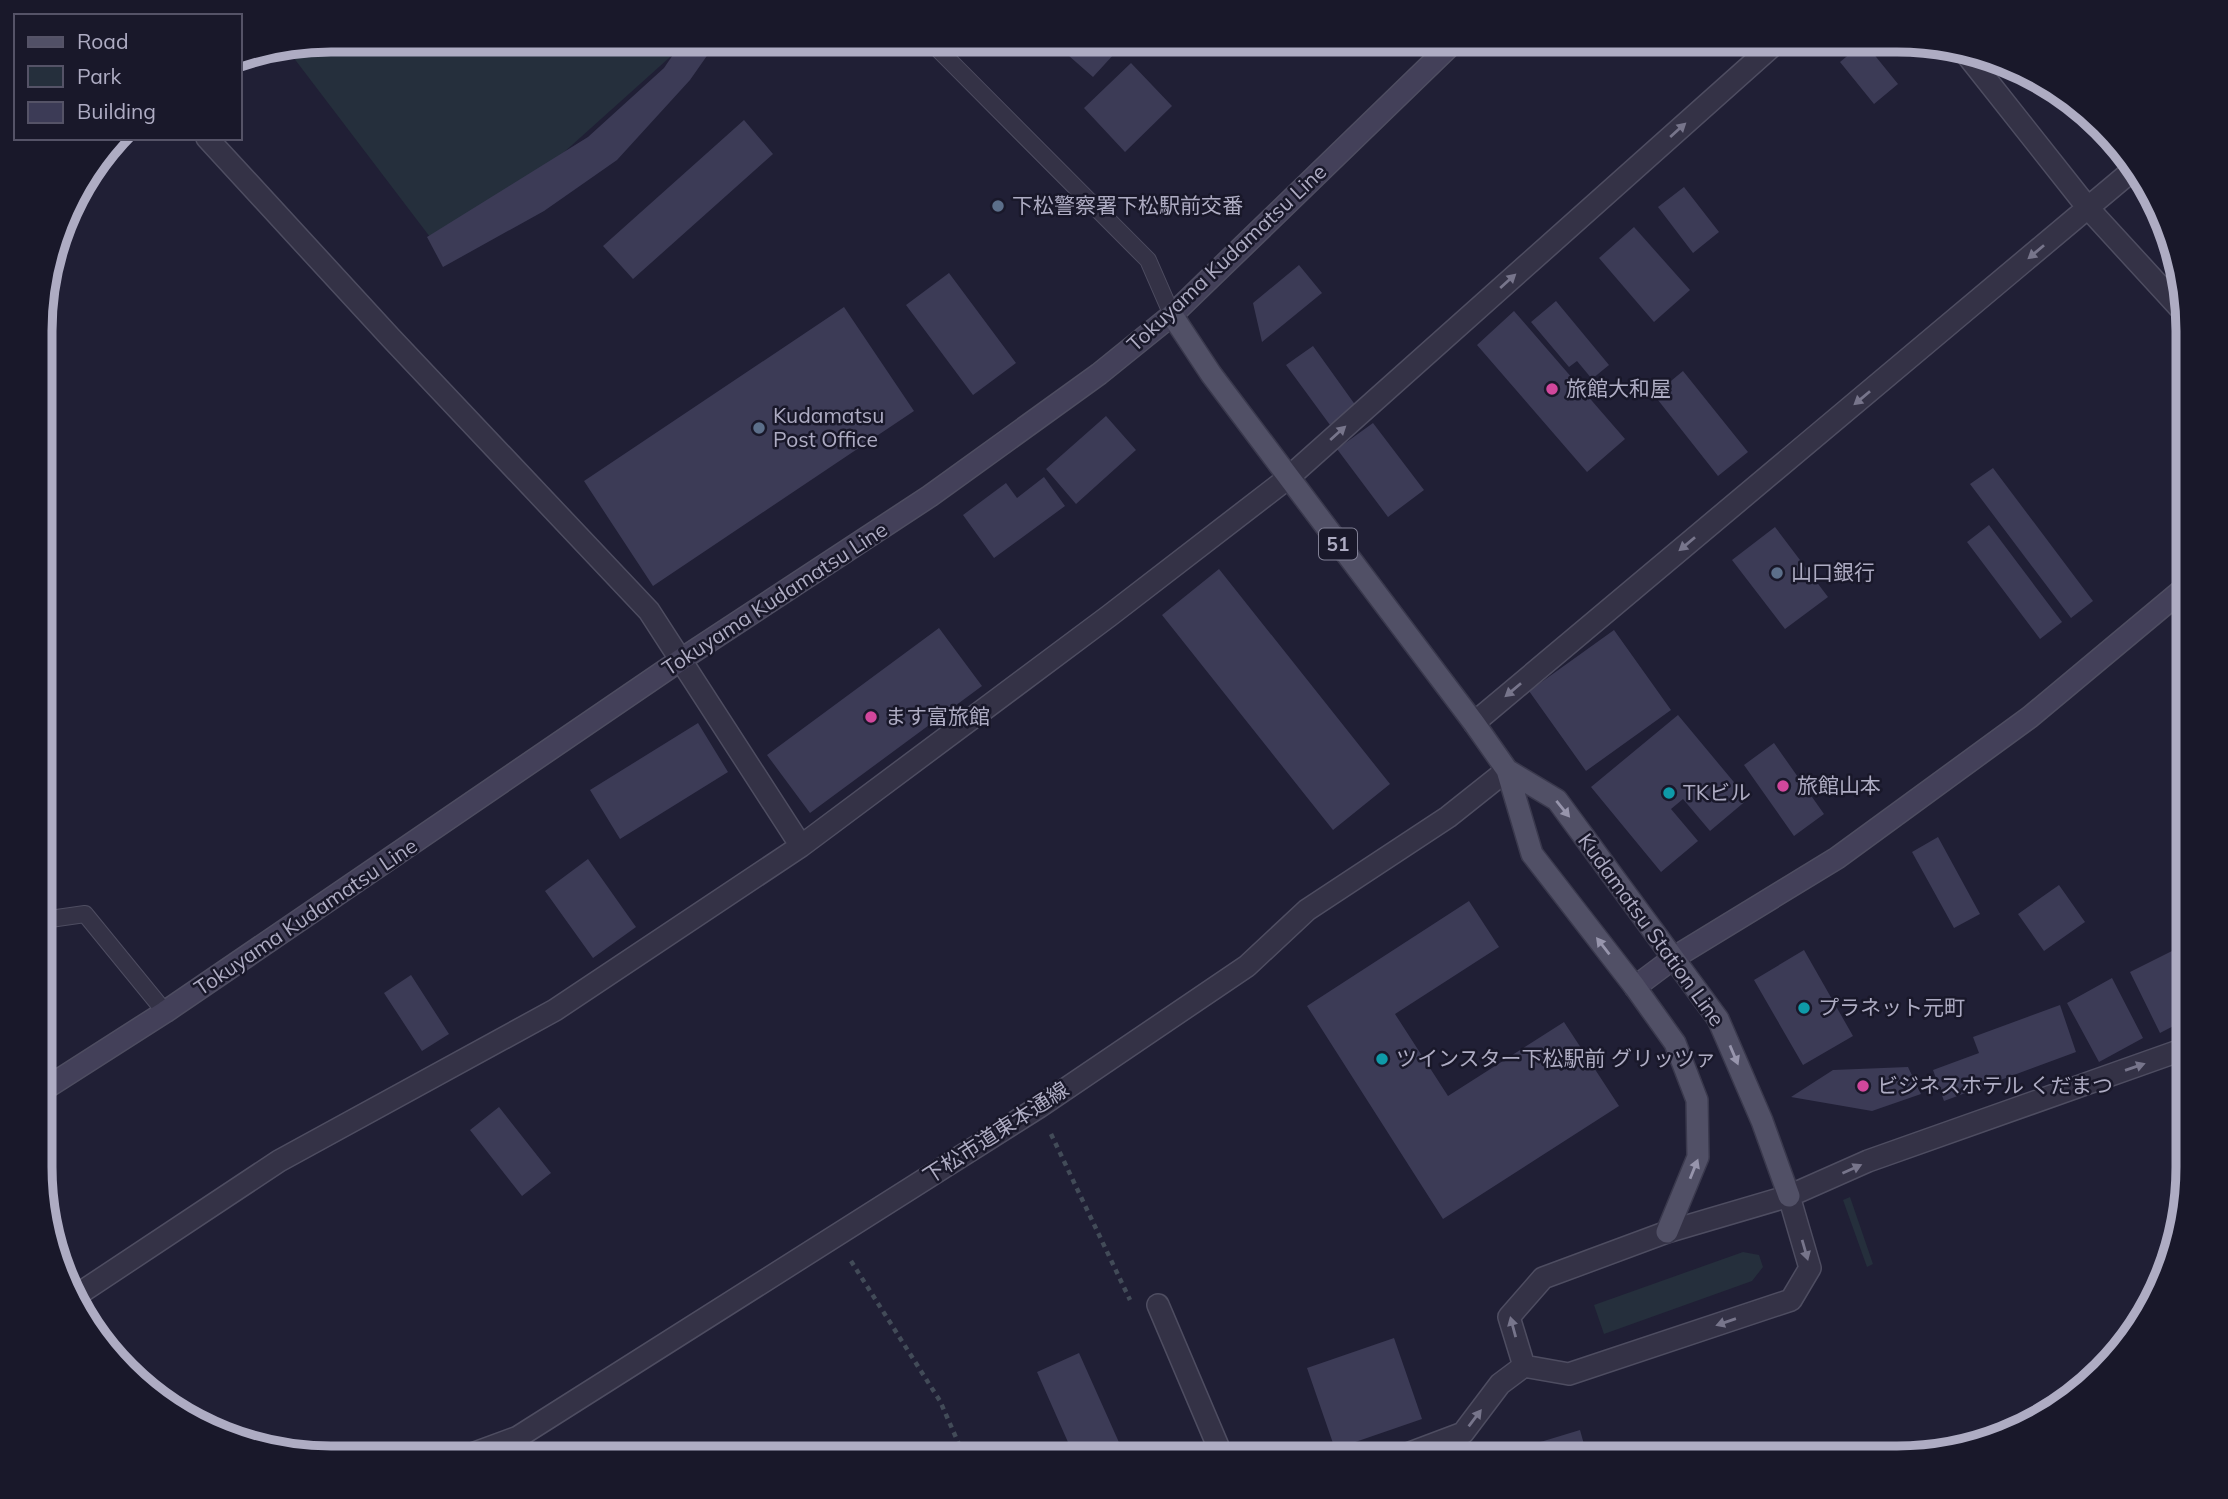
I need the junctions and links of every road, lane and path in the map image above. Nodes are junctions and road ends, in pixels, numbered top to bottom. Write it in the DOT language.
graph roads {
  1 [pos="942,53"];
  2 [pos="1443,53"];
  3 [pos="1764,53"];
  4 [pos="1974,63"];
  5 [pos="209,140"];
  6 [pos="2128,174"];
  7 [pos="2088,208"];
  8 [pos="2174,302"];
  9 [pos="1172,315"];
  10 [pos="1287,478"];
  11 [pos="2176,595"];
  12 [pos="682,659"];
  13 [pos="1474,723"];
  14 [pos="1507,770"];
  15 [pos="801,846"];
  16 [pos="52,919"];
  17 [pos="1675,957"];
  18 [pos="1635,987"];
  19 [pos="165,1012"];
  20 [pos="2176,1052"];
  21 [pos="52,1084"];
  22 [pos="1039,1107"];
  23 [pos="1789,1196"];
  24 [pos="1667,1232"];
  25 [pos="835,1236"];
  26 [pos="82,1292"];
  27 [pos="1158,1306"];
  28 [pos="1524,1366"];
  29 [pos="494,1446"];
  30 [pos="960,1446"];
  31 [pos="1218,1446"];
  32 [pos="1428,1446"];
  1 -- 9 [label="lane"];
  2 -- 9 [label="main road, Tokuyama Kudamatsu Line"];
  10 -- 3 [label="street, one-way"];
  4 -- 7 [label="street"];
  5 -- 12 [label="street"];
  6 -- 7 [label="street"];
  7 -- 8 [label="street"];
  7 -- 13 [label="street, one-way"];
  9 -- 10 [label="main road, Kudamatsu Station Line / 51"];
  9 -- 12 [label="main road, Tokuyama Kudamatsu Line"];
  10 -- 13 [label="main road, Kudamatsu Station Line / 51"];
  10 -- 15 [label="street"];
  11 -- 17 [label="main road"];
  12 -- 15 [label="street"];
  12 -- 19 [label="main road, Tokuyama Kudamatsu Line"];
  13 -- 14 [label="main road, Kudamatsu Station Line / 51"];
  14 -- 17 [label="main road, Kudamatsu Station Line / 51, one-way"];
  18 -- 14 [label="main road, Kudamatsu Station Line / 51, one-way"];
  14 -- 22 [label="street, 下松市道東本通線"];
  15 -- 26 [label="street"];
  16 -- 19 [label="lane"];
  17 -- 18 [label="main road"];
  17 -- 23 [label="main road, Kudamatsu Station Line / 51, one-way"];
  24 -- 18 [label="main road, Kudamatsu Station Line / 51, one-way"];
  19 -- 21 [label="main road, Tokuyama Kudamatsu Line"];
  23 -- 20 [label="street, one-way"];
  22 -- 25 [label="street, 下松市道東本通線"];
  22 -- 27 [label="path"];
  23 -- 24 [label="street"];
  23 -- 28 [label="street, one-way"];
  28 -- 24 [label="street, one-way"];
  25 -- 29 [label="street, 下松市道東本通線"];
  25 -- 30 [label="path"];
  27 -- 31 [label="street"];
  32 -- 28 [label="street, one-way"];
}
